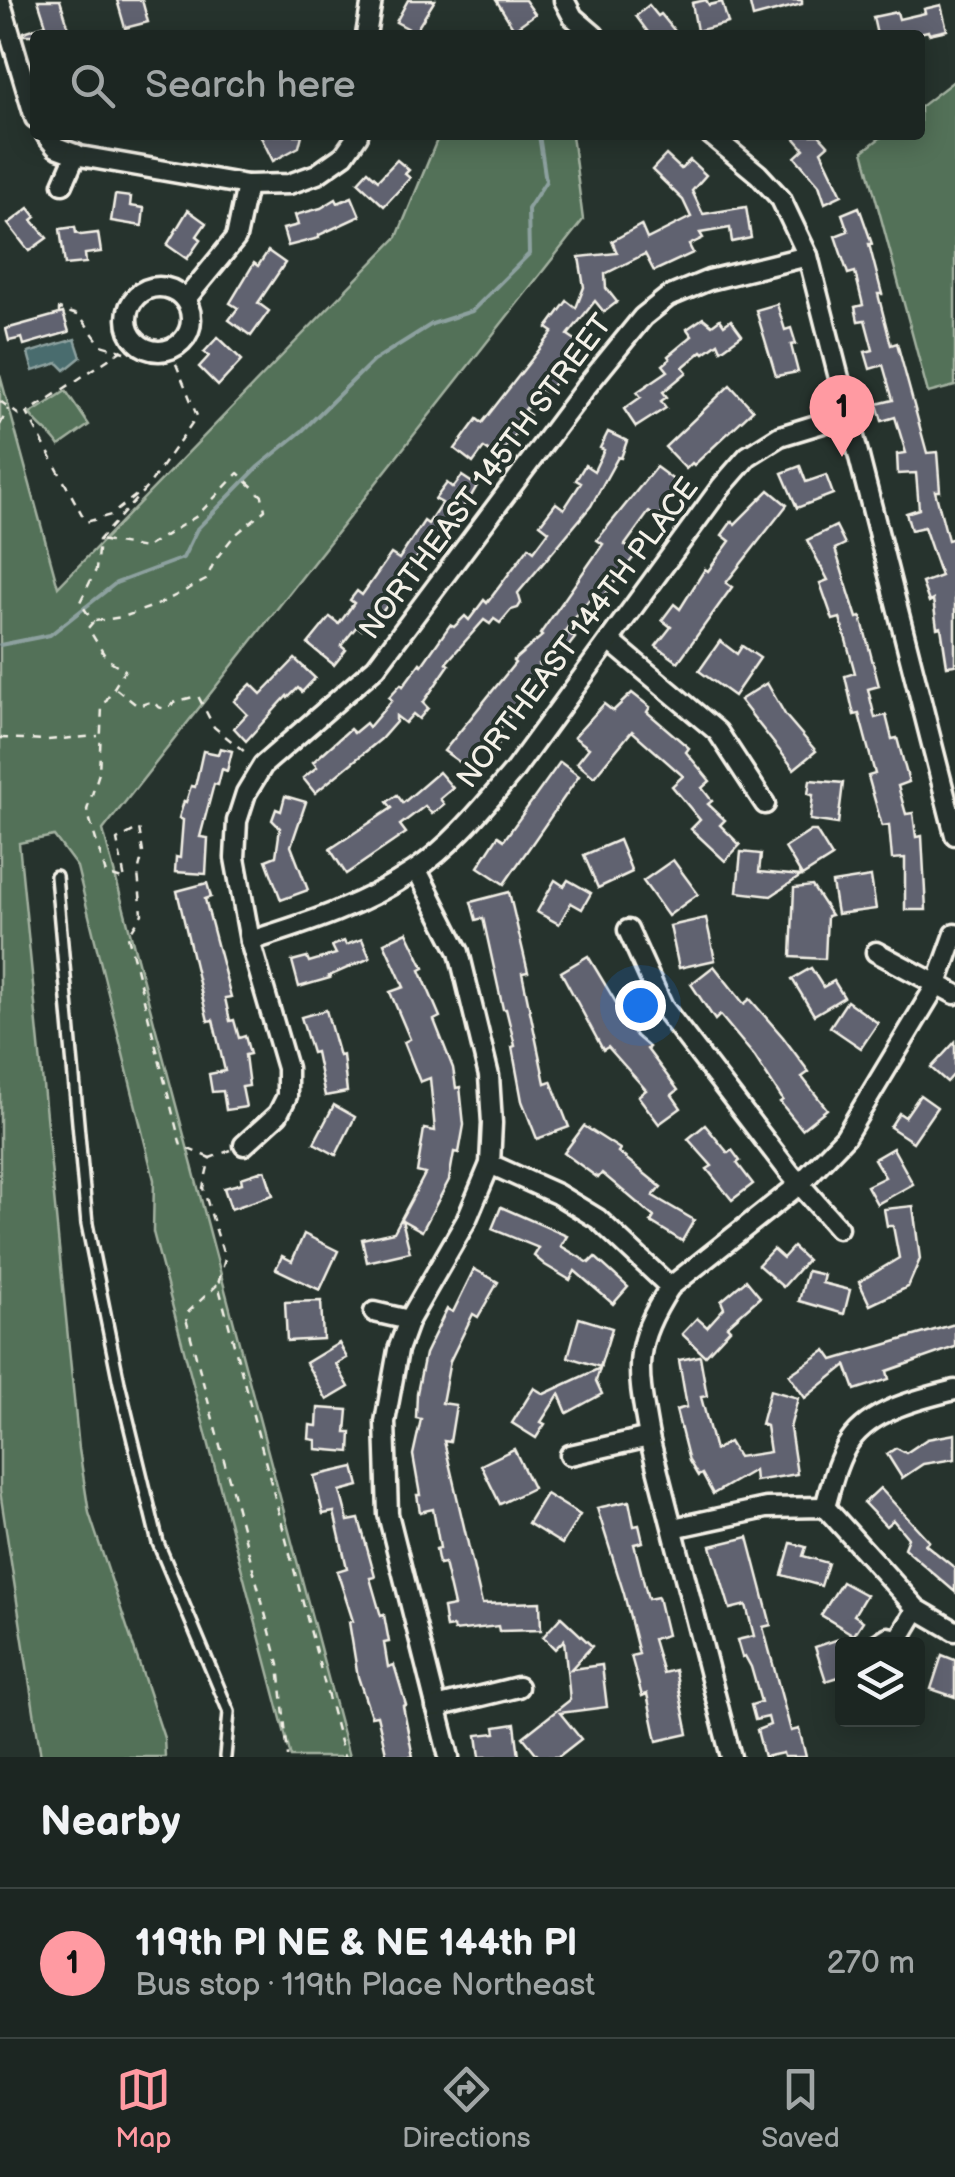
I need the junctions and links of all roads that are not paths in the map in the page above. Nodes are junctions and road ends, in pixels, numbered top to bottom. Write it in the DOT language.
graph roads {
  1 [pos="0,0"];
  2 [pos="372,0"];
  3 [pos="564,0"];
  4 [pos="367,30"];
  5 [pos="588,30"];
  6 [pos="30,101"];
  7 [pos="51,140"];
  8 [pos="355,140"];
  9 [pos="717,140"];
  10 [pos="76,154"];
  11 [pos="64,184"];
  12 [pos="247,185"];
  13 [pos="808,256"];
  14 [pos="186,300"];
  15 [pos="846,416"];
  16 [pos="611,642"];
  17 [pos="765,804"];
  18 [pos="955,836"];
  19 [pos="417,870"];
  20 [pos="56,876"];
  21 [pos="628,930"];
  22 [pos="955,934"];
  23 [pos="250,940"];
  24 [pos="876,952"];
  25 [pos="937,984"];
  26 [pos="955,994"];
  27 [pos="244,1145"];
  28 [pos="490,1164"];
  29 [pos="800,1184"];
  30 [pos="838,1228"];
  31 [pos="670,1287"];
  32 [pos="374,1312"];
  33 [pos="409,1320"];
  34 [pos="955,1390"];
  35 [pos="649,1437"];
  36 [pos="570,1455"];
  37 [pos="825,1507"];
  38 [pos="672,1528"];
  39 [pos="917,1610"];
  40 [pos="955,1631"];
  41 [pos="904,1637"];
  42 [pos="518,1688"];
  43 [pos="436,1706"];
  44 [pos="224,1757"];
  45 [pos="449,1757"];
  46 [pos="731,1757"];
  1 -- 6 [label="street"];
  2 -- 4 [label="street"];
  3 -- 5 [label="street"];
  7 -- 10 [label="street"];
  8 -- 12 [label="street"];
  9 -- 13 [label="street"];
  10 -- 11 [label="street"];
  10 -- 12 [label="street"];
  12 -- 14 [label="street"];
  13 -- 15 [label="street"];
  13 -- 23 [label="street, NORTHEAST 145TH STREET"];
  14 -- 14 [label="street"];
  15 -- 16 [label="street, NORTHEAST 144TH PLACE"];
  15 -- 18 [label="street"];
  16 -- 17 [label="street"];
  16 -- 19 [label="street, NORTHEAST 144TH PLACE"];
  19 -- 23 [label="street, NORTHEAST 144TH PLACE"];
  19 -- 28 [label="street"];
  20 -- 44 [label="lane"];
  21 -- 29 [label="street"];
  22 -- 25 [label="street"];
  23 -- 27 [label="street"];
  24 -- 25 [label="street"];
  25 -- 26 [label="street"];
  25 -- 29 [label="street"];
  28 -- 31 [label="street"];
  28 -- 33 [label="street"];
  29 -- 30 [label="street"];
  29 -- 31 [label="street"];
  31 -- 35 [label="street"];
  32 -- 33 [label="street"];
  33 -- 43 [label="street"];
  34 -- 37 [label="street"];
  35 -- 36 [label="street"];
  35 -- 38 [label="street"];
  37 -- 38 [label="street"];
  37 -- 39 [label="street"];
  38 -- 46 [label="street"];
  39 -- 40 [label="street"];
  39 -- 41 [label="street"];
  42 -- 43 [label="street"];
  43 -- 45 [label="street"];
}
